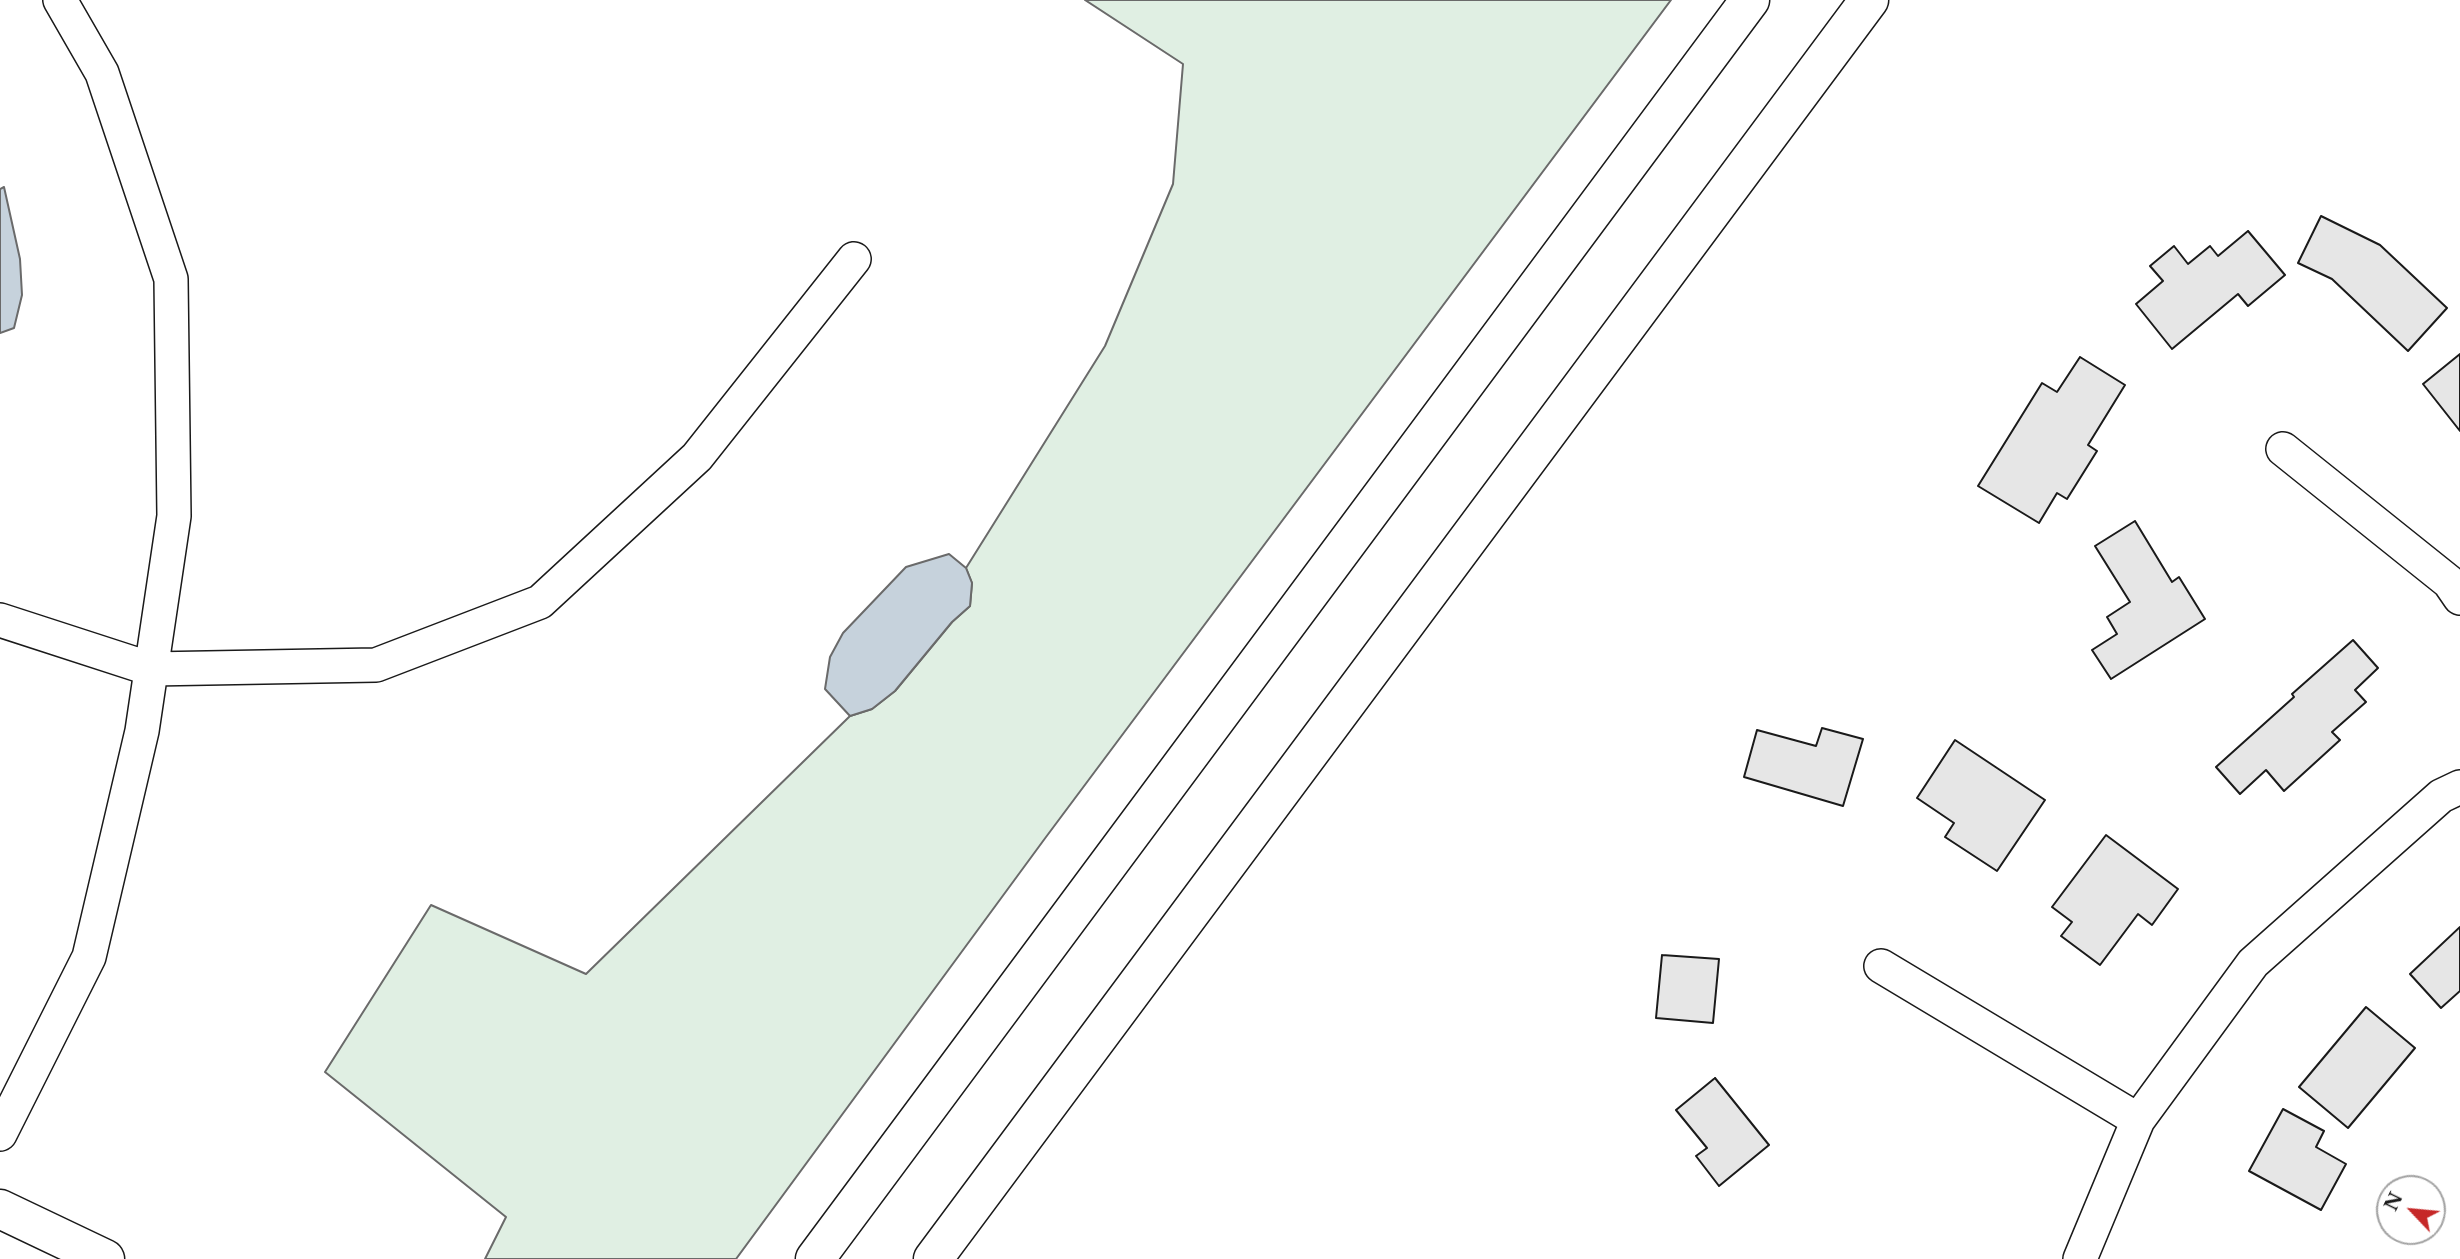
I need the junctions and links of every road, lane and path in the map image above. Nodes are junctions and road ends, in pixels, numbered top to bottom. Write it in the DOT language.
graph roads {
  1 [pos="60,0"];
  2 [pos="1750,0"];
  3 [pos="1869,0"];
  4 [pos="855,259"];
  5 [pos="2283,449"];
  6 [pos="2460,598"];
  7 [pos="0,620"];
  8 [pos="151,669"];
  9 [pos="2460,787"];
  10 [pos="1881,966"];
  11 [pos="2138,1120"];
  12 [pos="0,1134"];
  13 [pos="0,1209"];
  14 [pos="105,1259"];
  15 [pos="815,1259"];
  16 [pos="933,1259"];
  17 [pos="2080,1259"];
  1 -- 8 [label="street"];
  2 -- 15 [label="main road"];
  3 -- 16 [label="main road"];
  4 -- 8 [label="street"];
  5 -- 6 [label="street"];
  7 -- 8 [label="street"];
  8 -- 12 [label="street"];
  9 -- 11 [label="street"];
  10 -- 11 [label="street"];
  11 -- 17 [label="street"];
  13 -- 14 [label="main road"];
}
